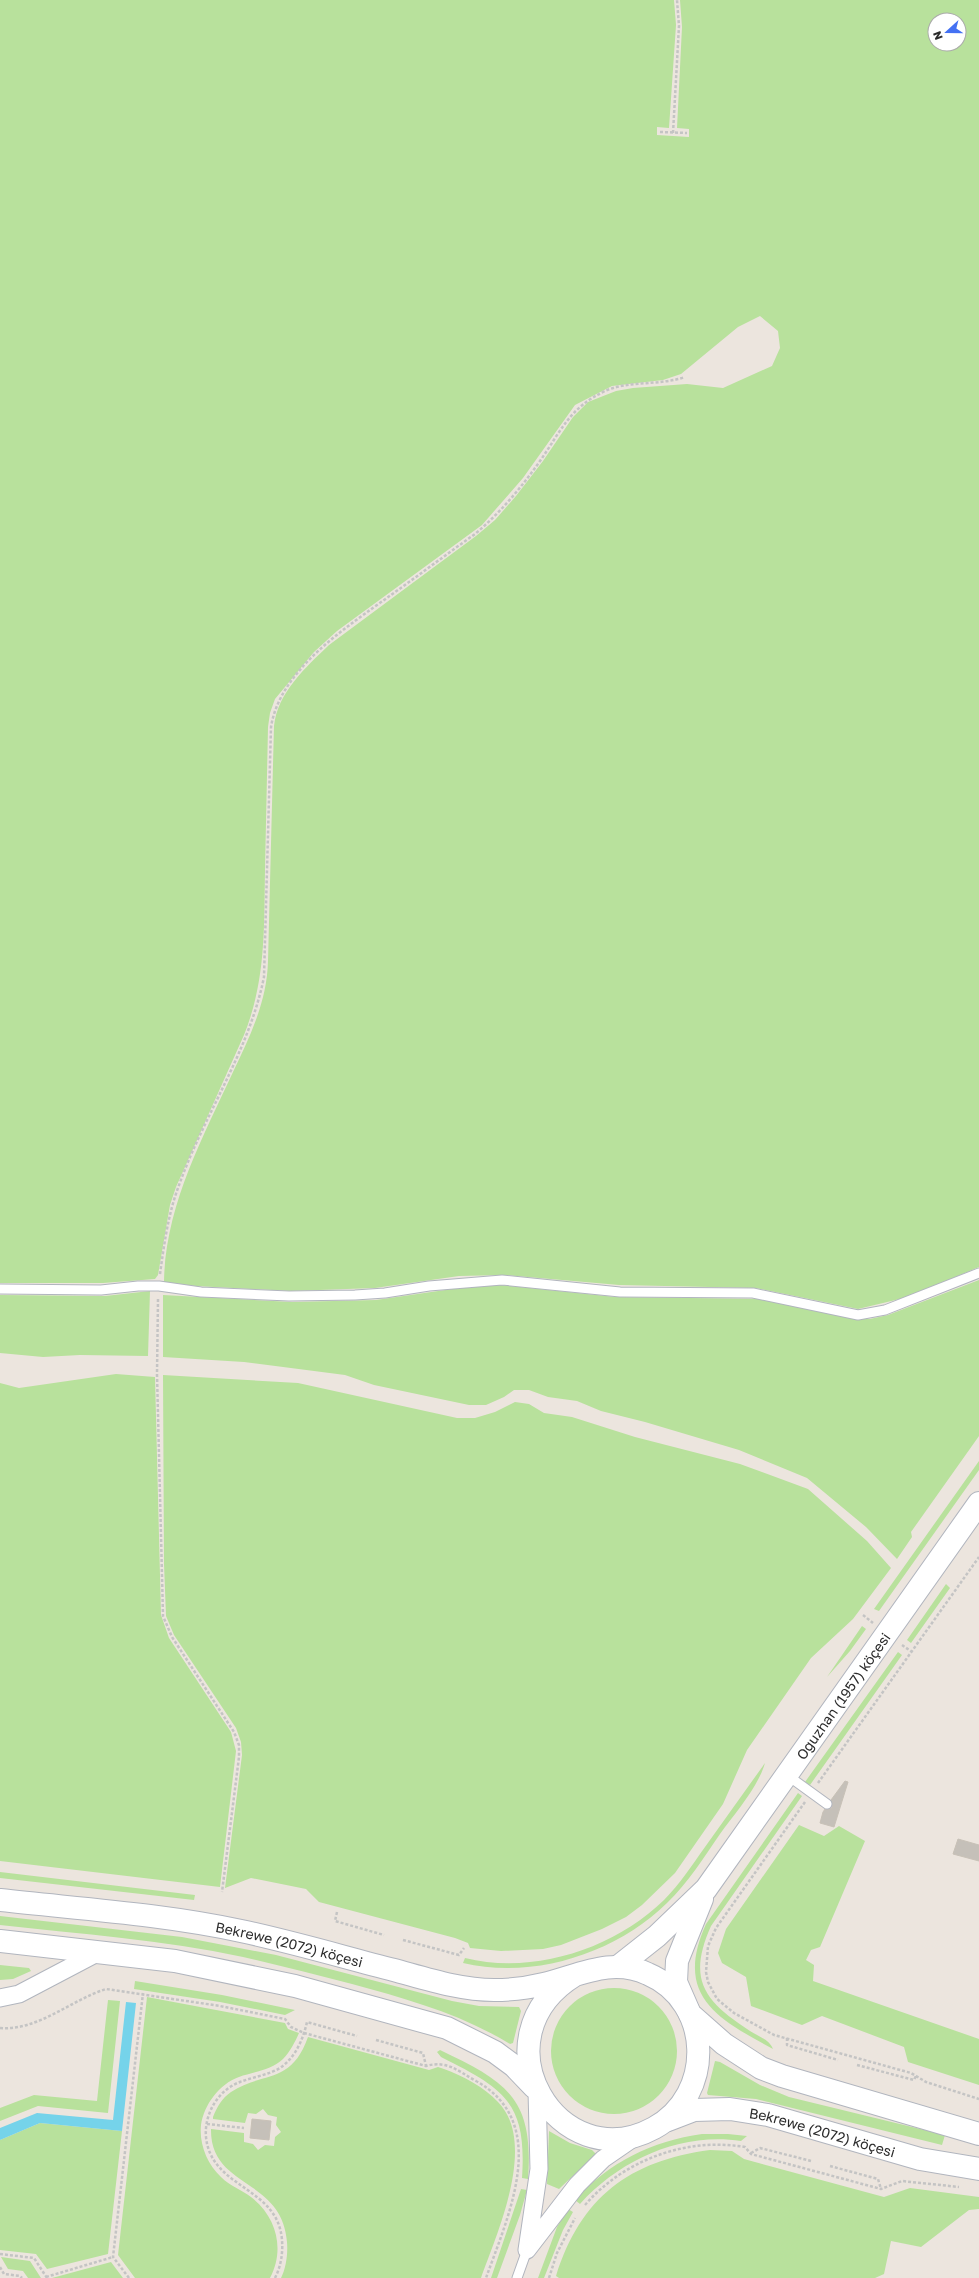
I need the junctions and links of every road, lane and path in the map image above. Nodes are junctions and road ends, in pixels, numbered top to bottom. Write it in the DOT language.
graph roads {
  1 [pos="677,0"];
  2 [pos="660,132"];
  3 [pos="673,132"];
  4 [pos="687,133"];
  5 [pos="685,377"];
  6 [pos="979,1274"];
  7 [pos="159,1286"];
  8 [pos="0,1289"];
  9 [pos="979,1503"];
  10 [pos="979,1557"];
  11 [pos="787,1775"];
  12 [pos="811,1793"];
  13 [pos="827,1804"];
  14 [pos="706,1889"];
  15 [pos="222,1892"];
  16 [pos="0,1900"];
  17 [pos="336,1912"];
  18 [pos="384,1935"];
  19 [pos="403,1940"];
  20 [pos="0,1942"];
  21 [pos="464,1948"];
  22 [pos="97,1952"];
  23 [pos="619,1966"];
  24 [pos="575,1975"];
  25 [pos="143,1993"];
  26 [pos="0,1998"];
  27 [pos="690,2014"];
  28 [pos="0,2028"];
  29 [pos="304,2033"];
  30 [pos="357,2036"];
  31 [pos="787,2038"];
  32 [pos="376,2040"];
  33 [pos="838,2060"];
  34 [pos="857,2065"];
  35 [pos="426,2066"];
  36 [pos="916,2076"];
  37 [pos="537,2091"];
  38 [pos="979,2099"];
  39 [pos="665,2121"];
  40 [pos="207,2124"];
  41 [pos="244,2128"];
  42 [pos="979,2134"];
  43 [pos="638,2135"];
  44 [pos="751,2154"];
  45 [pos="811,2161"];
  46 [pos="830,2166"];
  47 [pos="979,2169"];
  48 [pos="964,2188"];
  49 [pos="881,2189"];
  50 [pos="580,2211"];
  51 [pos="576,2216"];
  52 [pos="527,2250"];
  53 [pos="0,2254"];
  54 [pos="113,2257"];
  55 [pos="0,2267"];
  56 [pos="47,2277"];
  57 [pos="22,2278"];
  58 [pos="129,2278"];
  59 [pos="275,2278"];
  60 [pos="486,2278"];
  61 [pos="516,2278"];
  62 [pos="549,2278"];
  1 -- 3 [label="path"];
  2 -- 3 [label="path"];
  3 -- 4 [label="path"];
  5 -- 7 [label="path"];
  6 -- 7 [label="lane"];
  7 -- 8 [label="lane"];
  7 -- 15 [label="path"];
  9 -- 11 [label="main road, Oguzhan (1957) köçesi"];
  10 -- 12 [label="path"];
  11 -- 12 [label="lane"];
  11 -- 14 [label="main road, Oguzhan (1957) köçesi"];
  12 -- 13 [label="lane"];
  12 -- 31 [label="path"];
  14 -- 23 [label="main road, Oguzhan (1957) köçesi"];
  14 -- 27 [label="main road, Oguzhan (1957) köçesi"];
  16 -- 24 [label="main road, Bekrewe (2072) köçesi"];
  17 -- 18 [label="path"];
  19 -- 21 [label="path"];
  20 -- 22 [label="main road, Bekrewe (2072) köçesi"];
  22 -- 26 [label="street"];
  22 -- 37 [label="main road, Bekrewe (2072) köçesi"];
  23 -- 24 [label="main road, Bekrewe (2072) köçesi"];
  23 -- 27 [label="main road, Bekrewe (2072) köçesi"];
  24 -- 37 [label="main road, Bekrewe (2072) köçesi"];
  25 -- 28 [label="path"];
  25 -- 29 [label="path"];
  25 -- 54 [label="path"];
  27 -- 39 [label="main road, Bekrewe (2072) köçesi"];
  27 -- 42 [label="main road, Bekrewe (2072) köçesi"];
  29 -- 30 [label="path"];
  29 -- 35 [label="path"];
  29 -- 40 [label="path"];
  31 -- 33 [label="path"];
  31 -- 36 [label="path"];
  32 -- 35 [label="path"];
  34 -- 36 [label="path"];
  35 -- 60 [label="path"];
  36 -- 38 [label="path"];
  37 -- 43 [label="main road, Bekrewe (2072) köçesi"];
  37 -- 52 [label="street"];
  39 -- 43 [label="main road, Bekrewe (2072) köçesi"];
  39 -- 47 [label="main road, Bekrewe (2072) köçesi"];
  40 -- 41 [label="path"];
  40 -- 59 [label="path"];
  43 -- 52 [label="street"];
  44 -- 45 [label="path"];
  44 -- 49 [label="path"];
  44 -- 50 [label="path"];
  46 -- 49 [label="path"];
  48 -- 49 [label="path"];
  51 -- 62 [label="path"];
  52 -- 61 [label="lane"];
  53 -- 56 [label="path"];
  54 -- 56 [label="path"];
  54 -- 58 [label="path"];
  55 -- 57 [label="path"];
}
